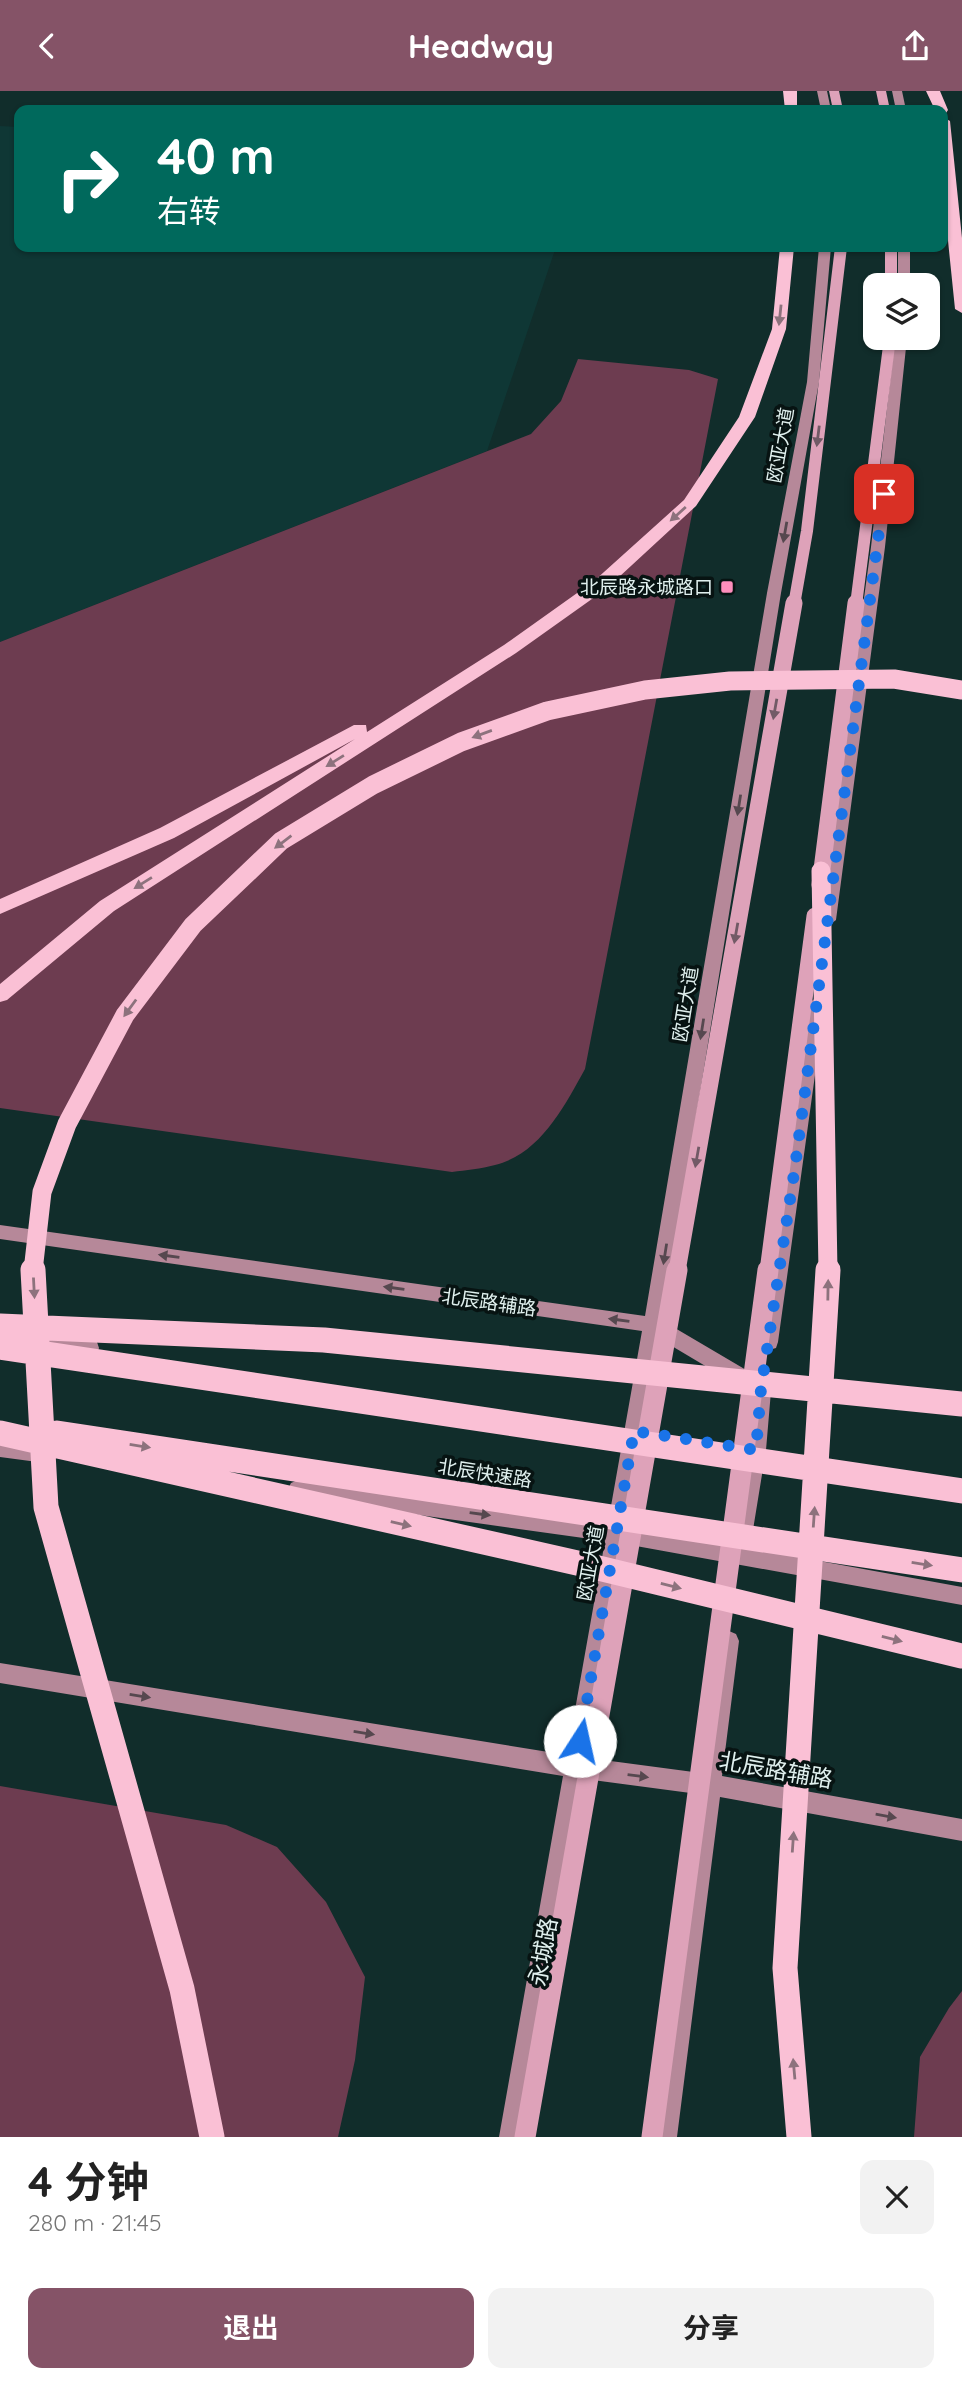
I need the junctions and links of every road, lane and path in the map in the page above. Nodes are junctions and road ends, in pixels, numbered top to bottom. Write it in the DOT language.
graph roads {
  1 [pos="948,170"];
  2 [pos="787,252"];
  3 [pos="825,252"];
  4 [pos="840,252"];
  5 [pos="891,252"];
  6 [pos="904,252"];
  7 [pos="891,273"];
  8 [pos="904,273"];
  9 [pos="962,309"];
  10 [pos="888,350"];
  11 [pos="900,350"];
  12 [pos="510,649"];
  13 [pos="962,690"];
  14 [pos="821,871"];
  15 [pos="0,907"];
  16 [pos="0,995"];
  17 [pos="0,1233"];
  18 [pos="653,1325"];
  19 [pos="0,1326"];
  20 [pos="0,1334"];
  21 [pos="0,1347"];
  22 [pos="761,1389"];
  23 [pos="962,1404"];
  24 [pos="962,1413"];
  25 [pos="0,1425"];
  26 [pos="634,1431"];
  27 [pos="0,1433"];
  28 [pos="0,1448"];
  29 [pos="756,1450"];
  30 [pos="962,1481"];
  31 [pos="962,1491"];
  32 [pos="616,1533"];
  33 [pos="739,1556"];
  34 [pos="962,1570"];
  35 [pos="962,1596"];
  36 [pos="962,1656"];
  37 [pos="0,1673"];
  38 [pos="575,1767"];
  39 [pos="711,1785"];
  40 [pos="962,1830"];
  41 [pos="212,2137"];
  42 [pos="511,2137"];
  43 [pos="525,2137"];
  44 [pos="652,2137"];
  45 [pos="665,2137"];
  46 [pos="799,2137"];
  1 -- 9 [label="highway"];
  2 -- 12 [label="highway, one-way"];
  3 -- 18 [label="street, 欧亚大道, one-way"];
  4 -- 43 [label="main road, one-way, bridge"];
  5 -- 7 [label="main road"];
  6 -- 8 [label="street"];
  10 -- 14 [label="main road, bridge"];
  11 -- 22 [label="street"];
  12 -- 15 [label="highway"];
  12 -- 16 [label="highway, one-way"];
  13 -- 41 [label="highway, one-way, bridge"];
  14 -- 44 [label="main road, bridge"];
  46 -- 14 [label="highway, one-way, bridge"];
  18 -- 17 [label="street, 北辰路辅路, one-way"];
  18 -- 22 [label="street, 北辰路辅路"];
  18 -- 26 [label="street, 欧亚大道"];
  19 -- 23 [label="highway, bridge"];
  20 -- 26 [label="street"];
  21 -- 31 [label="highway, bridge"];
  22 -- 24 [label="street, 北辰路辅路"];
  22 -- 29 [label="street"];
  25 -- 34 [label="highway, 北辰快速路, one-way, bridge"];
  26 -- 29 [label="street"];
  26 -- 32 [label="street, 欧亚大道"];
  27 -- 36 [label="highway, one-way, bridge"];
  28 -- 32 [label="street, one-way"];
  29 -- 30 [label="street"];
  29 -- 33 [label="street"];
  32 -- 33 [label="street"];
  32 -- 38 [label="street, 欧亚大道"];
  33 -- 35 [label="street"];
  33 -- 39 [label="street"];
  37 -- 38 [label="street, 北辰路辅路, one-way"];
  38 -- 39 [label="street, 北辰路辅路, one-way"];
  38 -- 42 [label="street, 永城路"];
  39 -- 40 [label="street, 北辰路辅路, one-way"];
  39 -- 45 [label="street"];
}
